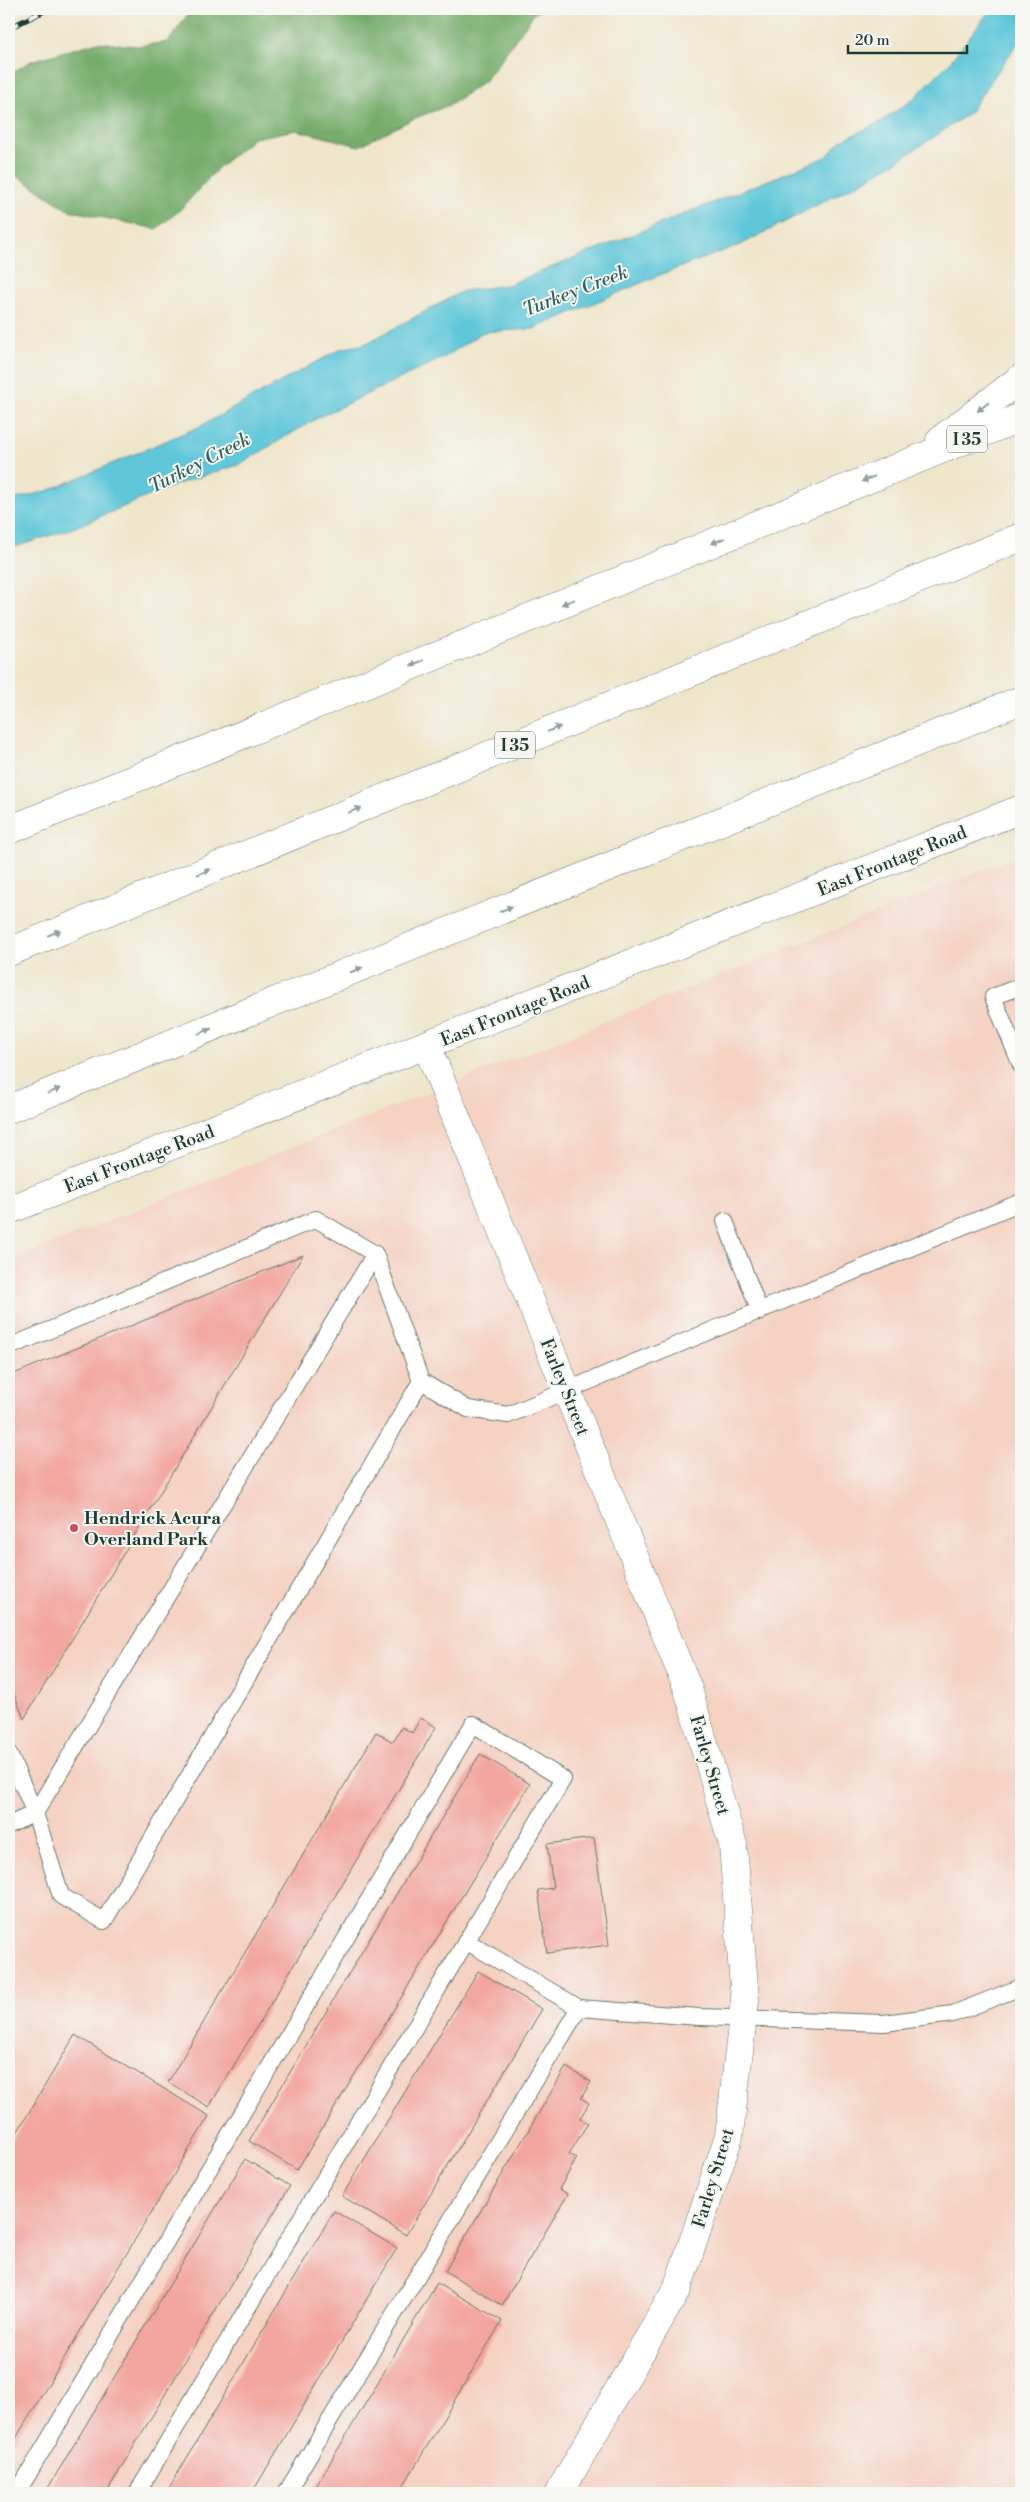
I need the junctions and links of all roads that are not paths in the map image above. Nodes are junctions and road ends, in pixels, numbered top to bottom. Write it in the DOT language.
graph roads {
  1 [pos="1021,378"];
  2 [pos="1021,417"];
  3 [pos="914,461"];
  4 [pos="1021,538"];
  5 [pos="1021,700"];
  6 [pos="1021,809"];
  7 [pos="9,830"];
  8 [pos="9,952"];
  9 [pos="1021,986"];
  10 [pos="427,1046"];
  11 [pos="1021,1065"];
  12 [pos="9,1109"];
  13 [pos="1021,1202"];
  14 [pos="9,1210"];
  15 [pos="725,1221"];
  16 [pos="375,1254"];
  17 [pos="760,1312"];
  18 [pos="9,1347"];
  19 [pos="421,1381"];
  20 [pos="567,1392"];
  21 [pos="9,1754"];
  22 [pos="35,1814"];
  23 [pos="9,1825"];
  24 [pos="466,1941"];
  25 [pos="1021,1987"];
  26 [pos="579,2008"];
  27 [pos="743,2018"];
  28 [pos="17,2493"];
  29 [pos="137,2493"];
  30 [pos="286,2493"];
  31 [pos="559,2493"];
  1 -- 3 [label="main road, one-way"];
  2 -- 3 [label="main road, I 35"];
  3 -- 7 [label="main road, I 35, one-way"];
  8 -- 4 [label="main road, I 35, one-way"];
  12 -- 5 [label="main road, one-way"];
  6 -- 10 [label="main road, East Frontage Road"];
  9 -- 11 [label="lane"];
  10 -- 14 [label="main road, East Frontage Road"];
  10 -- 20 [label="main road, Farley Street"];
  13 -- 17 [label="lane"];
  15 -- 17 [label="lane"];
  16 -- 18 [label="lane"];
  16 -- 19 [label="lane"];
  16 -- 22 [label="lane"];
  17 -- 20 [label="lane"];
  19 -- 20 [label="lane"];
  19 -- 22 [label="lane"];
  20 -- 27 [label="main road, Farley Street"];
  21 -- 22 [label="lane"];
  22 -- 23 [label="lane"];
  24 -- 26 [label="lane"];
  24 -- 28 [label="lane"];
  24 -- 29 [label="lane"];
  25 -- 27 [label="lane"];
  26 -- 27 [label="lane"];
  26 -- 30 [label="lane"];
  27 -- 31 [label="main road, Farley Street"];
}
